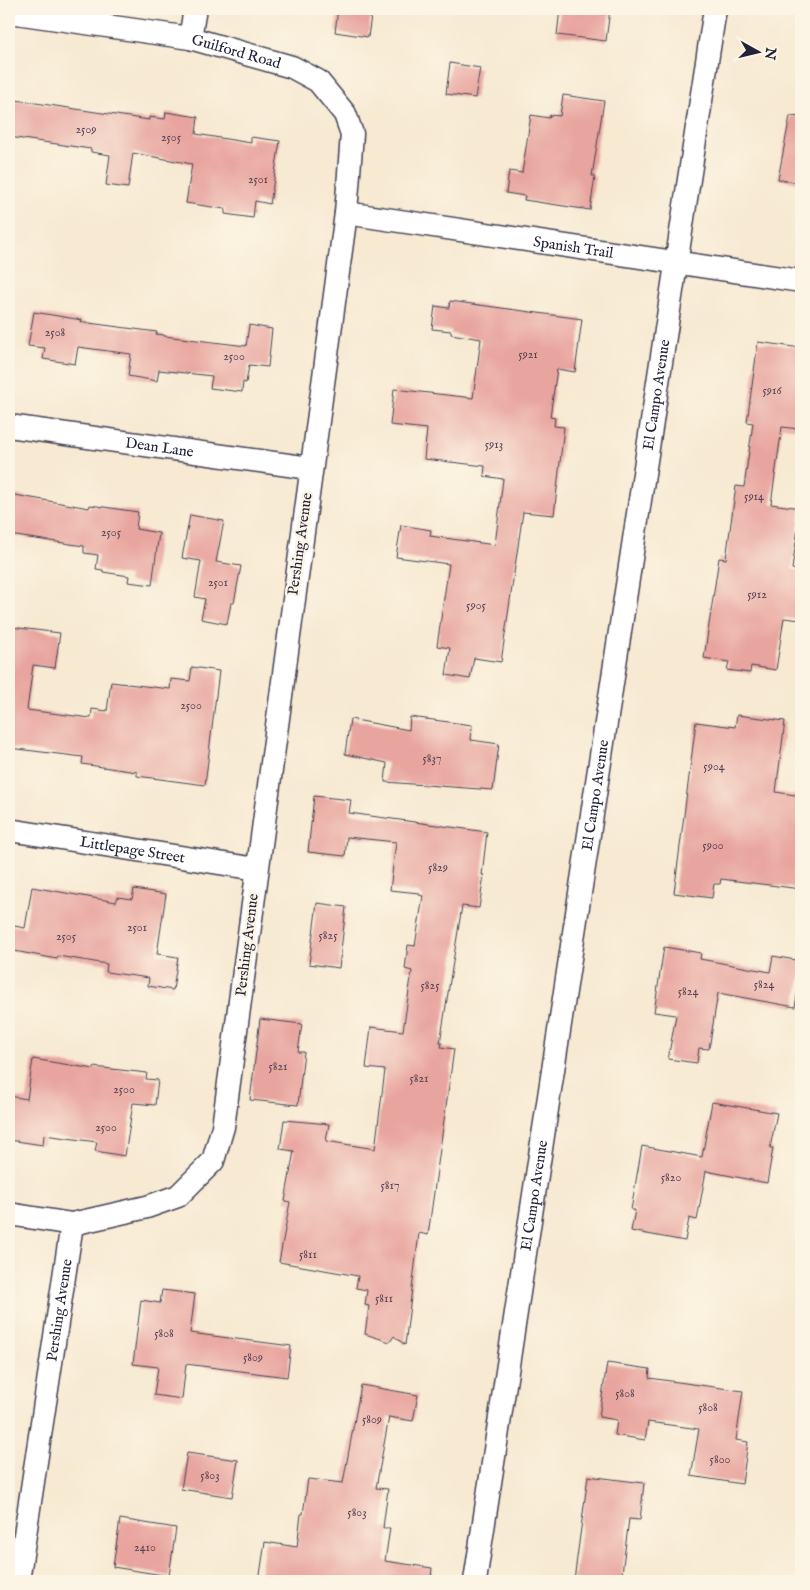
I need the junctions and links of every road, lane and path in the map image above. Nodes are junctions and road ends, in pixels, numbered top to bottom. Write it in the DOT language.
graph roads {
  1 [pos="195,9"];
  2 [pos="715,9"];
  3 [pos="9,12"];
  4 [pos="190,38"];
  5 [pos="346,213"];
  6 [pos="678,263"];
  7 [pos="801,281"];
  8 [pos="9,426"];
  9 [pos="310,468"];
  10 [pos="9,830"];
  11 [pos="257,868"];
  12 [pos="9,1214"];
  13 [pos="72,1224"];
  14 [pos="18,1581"];
  15 [pos="475,1581"];
  1 -- 4 [label="street"];
  2 -- 6 [label="street, El Campo Avenue"];
  3 -- 4 [label="street, Guilford Road"];
  4 -- 5 [label="street, Guilford Road"];
  5 -- 6 [label="street, Spanish Trail"];
  5 -- 9 [label="street, Pershing Avenue"];
  6 -- 7 [label="street, Spanish Trail"];
  6 -- 15 [label="street, El Campo Avenue"];
  8 -- 9 [label="street, Dean Lane"];
  9 -- 11 [label="street, Pershing Avenue"];
  10 -- 11 [label="street, Littlepage Street"];
  11 -- 13 [label="street, Pershing Avenue"];
  12 -- 13 [label="street"];
  13 -- 14 [label="street, Pershing Avenue"];
}
